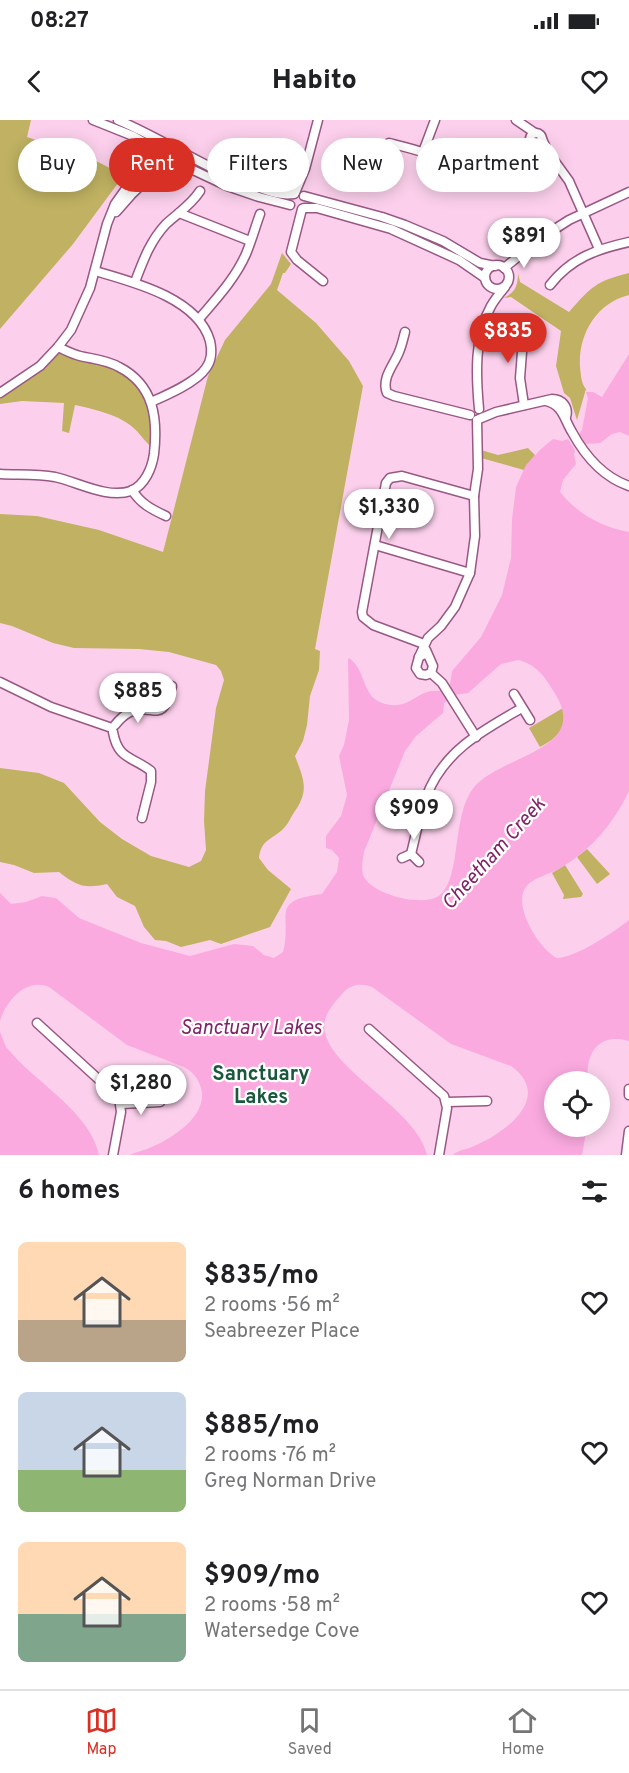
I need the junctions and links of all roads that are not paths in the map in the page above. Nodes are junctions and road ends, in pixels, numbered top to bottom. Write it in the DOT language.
graph roads {
  1 [pos="93,120"];
  2 [pos="117,120"];
  3 [pos="318,120"];
  4 [pos="435,120"];
  5 [pos="516,120"];
  6 [pos="140,138"];
  7 [pos="147,138"];
  8 [pos="428,138"];
  9 [pos="533,138"];
  10 [pos="195,161"];
  11 [pos="560,169"];
  12 [pos="195,171"];
  13 [pos="200,191"];
  14 [pos="124,192"];
  15 [pos="133,192"];
  16 [pos="629,192"];
  17 [pos="299,195"];
  18 [pos="297,207"];
  19 [pos="179,213"];
  20 [pos="584,213"];
  21 [pos="260,214"];
  22 [pos="107,224"];
  23 [pos="250,241"];
  24 [pos="629,242"];
  25 [pos="528,249"];
  26 [pos="598,249"];
  27 [pos="500,267"];
  28 [pos="95,271"];
  29 [pos="509,276"];
  30 [pos="323,281"];
  31 [pos="486,281"];
  32 [pos="135,282"];
  33 [pos="550,285"];
  34 [pos="505,287"];
  35 [pos="490,307"];
  36 [pos="199,319"];
  37 [pos="529,324"];
  38 [pos="405,332"];
  39 [pos="58,347"];
  40 [pos="0,393"];
  41 [pos="151,402"];
  42 [pos="524,405"];
  43 [pos="473,413"];
  44 [pos="0,474"];
  45 [pos="629,486"];
  46 [pos="132,490"];
  47 [pos="474,496"];
  48 [pos="166,516"];
  49 [pos="375,545"];
  50 [pos="470,573"];
  51 [pos="424,644"];
  52 [pos="423,656"];
  53 [pos="431,673"];
  54 [pos="0,682"];
  55 [pos="172,686"];
  56 [pos="514,694"];
  57 [pos="522,708"];
  58 [pos="530,720"];
  59 [pos="112,728"];
  60 [pos="476,736"];
  61 [pos="142,818"];
  62 [pos="411,854"];
  63 [pos="402,858"];
  64 [pos="419,862"];
  65 [pos="37,1023"];
  66 [pos="369,1029"];
  67 [pos="629,1089"];
  68 [pos="629,1095"];
  69 [pos="487,1101"];
  70 [pos="160,1102"];
  71 [pos="447,1102"];
  72 [pos="121,1104"];
  73 [pos="629,1131"];
  74 [pos="113,1155"];
  75 [pos="439,1155"];
  76 [pos="626,1155"];
  1 -- 6 [label="street"];
  2 -- 7 [label="street"];
  3 -- 17 [label="street"];
  4 -- 8 [label="street"];
  5 -- 9 [label="street"];
  10 -- 17 [label="street"];
  11 -- 20 [label="street"];
  12 -- 18 [label="street"];
  13 -- 19 [label="street"];
  14 -- 22 [label="street"];
  15 -- 22 [label="street"];
  16 -- 20 [label="street"];
  17 -- 18 [label="street"];
  17 -- 18 [label="street"];
  17 -- 27 [label="street"];
  18 -- 30 [label="street"];
  18 -- 31 [label="street"];
  19 -- 23 [label="street"];
  19 -- 32 [label="street"];
  20 -- 25 [label="street"];
  20 -- 26 [label="street"];
  21 -- 23 [label="street"];
  22 -- 28 [label="street"];
  23 -- 36 [label="street"];
  24 -- 26 [label="street"];
  25 -- 27 [label="street"];
  25 -- 29 [label="street"];
  26 -- 33 [label="street"];
  27 -- 29 [label="street"];
  27 -- 31 [label="street"];
  28 -- 32 [label="street"];
  28 -- 39 [label="street"];
  29 -- 34 [label="street"];
  31 -- 34 [label="street"];
  31 -- 35 [label="street"];
  32 -- 36 [label="street"];
  34 -- 35 [label="street"];
  35 -- 43 [label="street"];
  36 -- 41 [label="street"];
  37 -- 42 [label="street"];
  38 -- 43 [label="street"];
  39 -- 40 [label="street"];
  39 -- 41 [label="street"];
  41 -- 46 [label="street"];
  42 -- 43 [label="street"];
  42 -- 45 [label="street"];
  43 -- 47 [label="street"];
  44 -- 46 [label="street"];
  46 -- 48 [label="street"];
  47 -- 49 [label="street"];
  47 -- 50 [label="street"];
  49 -- 50 [label="street"];
  49 -- 51 [label="street"];
  50 -- 51 [label="street"];
  51 -- 52 [label="street"];
  52 -- 53 [label="street"];
  52 -- 53 [label="street"];
  53 -- 60 [label="street"];
  54 -- 59 [label="street"];
  55 -- 59 [label="street"];
  56 -- 57 [label="street"];
  57 -- 58 [label="street"];
  57 -- 60 [label="street"];
  59 -- 61 [label="street"];
  60 -- 62 [label="street"];
  62 -- 63 [label="street"];
  62 -- 64 [label="street"];
  65 -- 72 [label="street"];
  66 -- 71 [label="street"];
  67 -- 68 [label="street"];
  69 -- 71 [label="street"];
  70 -- 72 [label="street"];
  71 -- 75 [label="street"];
  72 -- 74 [label="street"];
  73 -- 76 [label="street"];
}
